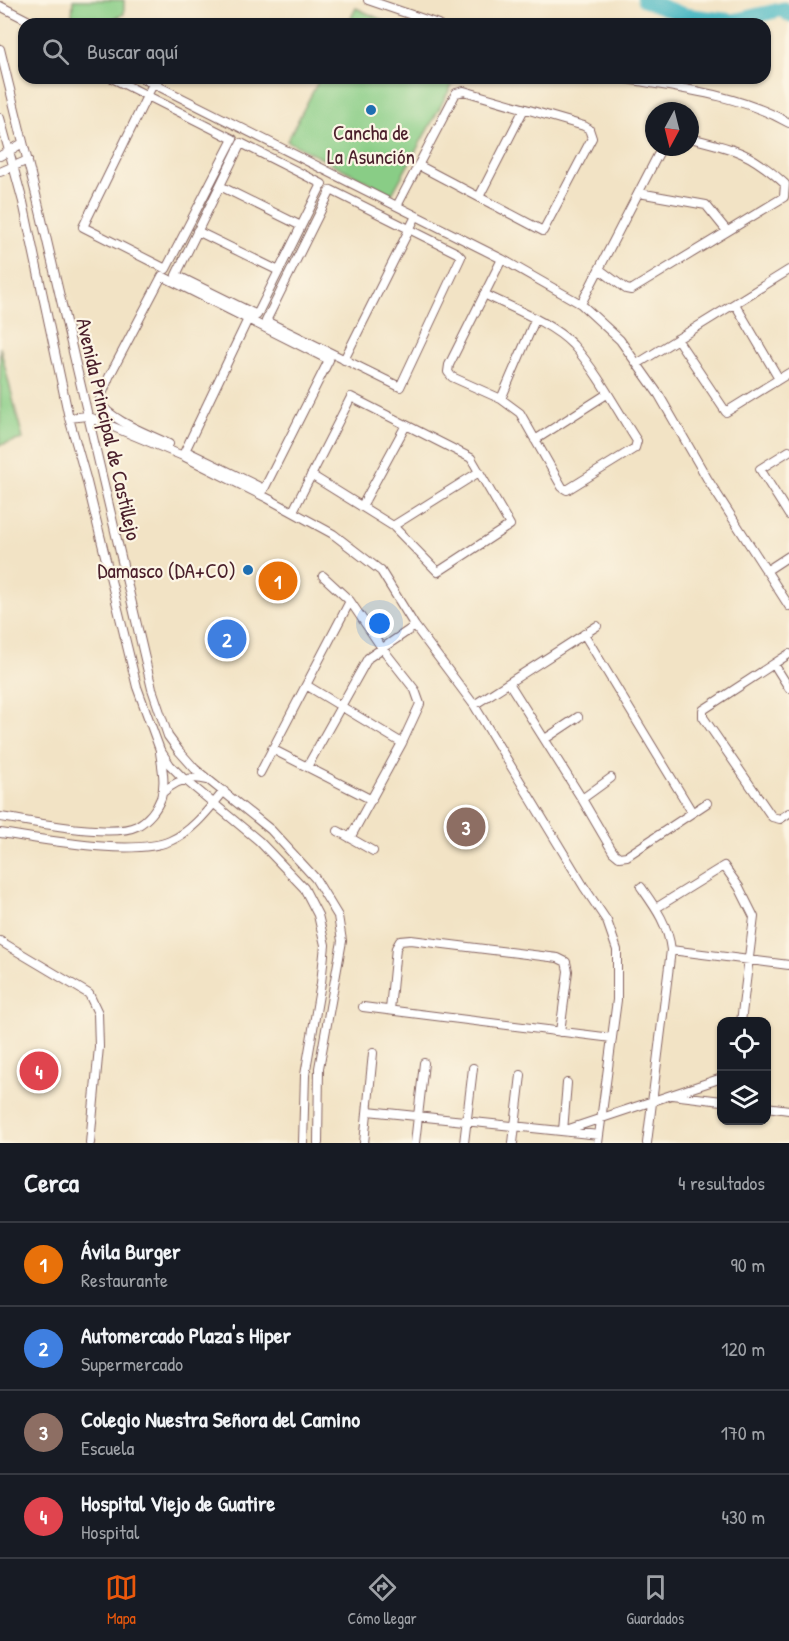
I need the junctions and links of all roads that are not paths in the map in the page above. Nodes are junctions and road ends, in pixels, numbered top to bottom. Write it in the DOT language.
graph roads {
  1 [pos="368,0"];
  2 [pos="0,6"];
  3 [pos="23,18"];
  4 [pos="420,18"];
  5 [pos="0,49"];
  6 [pos="124,84"];
  7 [pos="153,84"];
  8 [pos="654,84"];
  9 [pos="147,96"];
  10 [pos="524,109"];
  11 [pos="0,118"];
  12 [pos="789,123"];
  13 [pos="699,140"];
  14 [pos="23,143"];
  15 [pos="282,149"];
  16 [pos="9,150"];
  17 [pos="293,155"];
  18 [pos="0,156"];
  19 [pos="658,156"];
  20 [pos="28,160"];
  21 [pos="276,161"];
  22 [pos="418,165"];
  23 [pos="287,166"];
  24 [pos="13,167"];
  25 [pos="0,172"];
  26 [pos="220,186"];
  27 [pos="639,193"];
  28 [pos="479,197"];
  29 [pos="397,206"];
  30 [pos="417,216"];
  31 [pos="301,226"];
  32 [pos="410,229"];
  33 [pos="197,231"];
  34 [pos="727,231"];
  35 [pos="502,259"];
  36 [pos="599,269"];
  37 [pos="279,271"];
  38 [pos="788,273"];
  39 [pos="484,294"];
  40 [pos="581,304"];
  41 [pos="735,304"];
  42 [pos="248,319"];
  43 [pos="536,320"];
  44 [pos="677,339"];
  45 [pos="344,360"];
  46 [pos="637,364"];
  47 [pos="789,373"];
  48 [pos="779,379"];
  49 [pos="607,394"];
  50 [pos="501,399"];
  51 [pos="87,416"];
  52 [pos="69,418"];
  53 [pos="406,424"];
  54 [pos="535,440"];
  55 [pos="169,444"];
  56 [pos="789,451"];
  57 [pos="184,453"];
  58 [pos="479,472"];
  59 [pos="311,475"];
  60 [pos="362,506"];
  61 [pos="293,511"];
  62 [pos="789,515"];
  63 [pos="393,525"];
  64 [pos="789,556"];
  65 [pos="766,571"];
  66 [pos="323,576"];
  67 [pos="350,601"];
  68 [pos="789,606"];
  69 [pos="415,626"];
  70 [pos="597,626"];
  71 [pos="584,634"];
  72 [pos="382,648"];
  73 [pos="789,654"];
  74 [pos="774,664"];
  75 [pos="509,683"];
  76 [pos="306,685"];
  77 [pos="789,688"];
  78 [pos="341,705"];
  79 [pos="474,705"];
  80 [pos="578,717"];
  81 [pos="545,739"];
  82 [pos="402,743"];
  83 [pos="272,749"];
  84 [pos="160,750"];
  85 [pos="307,767"];
  86 [pos="260,773"];
  87 [pos="611,778"];
  88 [pos="185,780"];
  89 [pos="212,782"];
  90 [pos="224,791"];
  91 [pos="162,793"];
  92 [pos="582,799"];
  93 [pos="372,801"];
  94 [pos="707,802"];
  95 [pos="214,804"];
  96 [pos="692,812"];
  97 [pos="789,813"];
  98 [pos="0,817"];
  99 [pos="338,831"];
  100 [pos="0,833"];
  101 [pos="350,838"];
  102 [pos="373,851"];
  103 [pos="641,887"];
  104 [pos="656,908"];
  105 [pos="0,941"];
  106 [pos="671,950"];
  107 [pos="749,960"];
  108 [pos="789,965"];
  109 [pos="363,1007"];
  110 [pos="390,1010"];
  111 [pos="742,1017"];
  112 [pos="560,1032"];
  113 [pos="612,1038"];
  114 [pos="373,1053"];
  115 [pos="424,1063"];
  116 [pos="473,1068"];
  117 [pos="521,1075"];
  118 [pos="717,1080"];
  119 [pos="567,1083"];
  120 [pos="670,1095"];
  121 [pos="654,1097"];
  122 [pos="717,1100"];
  123 [pos="771,1108"];
  124 [pos="789,1110"];
  125 [pos="368,1111"];
  126 [pos="419,1116"];
  127 [pos="601,1118"];
  128 [pos="466,1121"];
  129 [pos="515,1126"];
  130 [pos="563,1131"];
  131 [pos="598,1139"];
  132 [pos="90,1143"];
  133 [pos="303,1143"];
  134 [pos="318,1143"];
  135 [pos="364,1143"];
  136 [pos="415,1143"];
  137 [pos="464,1143"];
  138 [pos="513,1143"];
  139 [pos="647,1143"];
  1 -- 4 [label="street"];
  2 -- 3 [label="street"];
  5 -- 14 [label="street, Avenida Principal de Castillejo"];
  6 -- 9 [label="street"];
  7 -- 9 [label="street"];
  7 -- 15 [label="street"];
  8 -- 12 [label="street"];
  9 -- 9 [label="street"];
  10 -- 22 [label="street"];
  10 -- 28 [label="street"];
  10 -- 28 [label="street"];
  11 -- 16 [label="street, Avenida Principal de Castillejo"];
  13 -- 34 [label="street"];
  14 -- 16 [label="street"];
  14 -- 20 [label="street, Avenida Principal de Castillejo"];
  15 -- 17 [label="street"];
  15 -- 21 [label="street"];
  16 -- 18 [label="street"];
  16 -- 24 [label="street, Avenida Principal de Castillejo"];
  17 -- 23 [label="street"];
  17 -- 29 [label="street"];
  19 -- 27 [label="street"];
  20 -- 24 [label="street"];
  20 -- 51 [label="street, Avenida Principal de Castillejo"];
  21 -- 23 [label="street"];
  21 -- 26 [label="street"];
  22 -- 28 [label="street"];
  22 -- 29 [label="street"];
  23 -- 31 [label="street"];
  24 -- 25 [label="street"];
  24 -- 52 [label="street, Avenida Principal de Castillejo"];
  26 -- 31 [label="street"];
  26 -- 33 [label="street"];
  27 -- 34 [label="street"];
  27 -- 36 [label="street"];
  29 -- 30 [label="street"];
  30 -- 32 [label="street"];
  30 -- 35 [label="street"];
  31 -- 37 [label="street"];
  32 -- 45 [label="street"];
  32 -- 45 [label="street"];
  32 -- 45 [label="street"];
  33 -- 37 [label="street"];
  33 -- 37 [label="street"];
  34 -- 36 [label="street"];
  35 -- 39 [label="street"];
  35 -- 40 [label="street"];
  36 -- 40 [label="street"];
  38 -- 41 [label="street"];
  39 -- 43 [label="street"];
  39 -- 50 [label="street"];
  40 -- 46 [label="street"];
  41 -- 44 [label="street"];
  41 -- 48 [label="street"];
  42 -- 55 [label="street"];
  42 -- 57 [label="street"];
  42 -- 57 [label="street"];
  43 -- 49 [label="street"];
  43 -- 50 [label="street"];
  44 -- 46 [label="street"];
  44 -- 48 [label="street"];
  46 -- 65 [label="street"];
  47 -- 48 [label="street"];
  49 -- 54 [label="street"];
  49 -- 54 [label="street"];
  50 -- 54 [label="street"];
  51 -- 52 [label="street"];
  51 -- 57 [label="street"];
  51 -- 89 [label="street, Avenida Principal de Castillejo"];
  52 -- 84 [label="street, Avenida Principal de Castillejo"];
  53 -- 58 [label="street"];
  53 -- 59 [label="street"];
  53 -- 60 [label="street"];
  56 -- 62 [label="street"];
  57 -- 61 [label="street"];
  58 -- 63 [label="street"];
  58 -- 63 [label="street"];
  59 -- 60 [label="street"];
  59 -- 61 [label="street"];
  60 -- 63 [label="street"];
  61 -- 69 [label="street"];
  64 -- 65 [label="street"];
  65 -- 68 [label="street"];
  66 -- 67 [label="street"];
  67 -- 72 [label="street"];
  67 -- 76 [label="street"];
  69 -- 72 [label="street"];
  69 -- 79 [label="street"];
  70 -- 71 [label="street"];
  71 -- 75 [label="street"];
  71 -- 96 [label="street"];
  72 -- 78 [label="street"];
  72 -- 82 [label="street"];
  73 -- 74 [label="street"];
  74 -- 77 [label="street"];
  74 -- 97 [label="street"];
  75 -- 79 [label="street"];
  75 -- 81 [label="street"];
  76 -- 78 [label="street"];
  76 -- 83 [label="street"];
  78 -- 82 [label="street"];
  78 -- 85 [label="street"];
  79 -- 113 [label="street"];
  80 -- 81 [label="street"];
  81 -- 92 [label="street"];
  82 -- 93 [label="street"];
  83 -- 85 [label="street"];
  83 -- 86 [label="street"];
  84 -- 88 [label="street, Avenida Principal de Castillejo"];
  84 -- 91 [label="street"];
  85 -- 93 [label="street"];
  87 -- 92 [label="street"];
  88 -- 89 [label="street"];
  88 -- 91 [label="street"];
  88 -- 95 [label="street, Avenida Principal de Castillejo"];
  89 -- 90 [label="street, Avenida Principal de Castillejo"];
  90 -- 95 [label="street"];
  90 -- 134 [label="street, Avenida Principal de Castillejo"];
  91 -- 98 [label="street"];
  92 -- 96 [label="street"];
  93 -- 101 [label="street"];
  94 -- 96 [label="street"];
  95 -- 100 [label="street"];
  95 -- 133 [label="street, Avenida Principal de Castillejo"];
  99 -- 101 [label="street"];
  101 -- 102 [label="street"];
  103 -- 104 [label="street"];
  104 -- 106 [label="street"];
  104 -- 107 [label="street"];
  105 -- 132 [label="street"];
  106 -- 107 [label="street"];
  106 -- 121 [label="street"];
  107 -- 108 [label="street"];
  107 -- 111 [label="street"];
  109 -- 110 [label="street"];
  110 -- 112 [label="street"];
  110 -- 112 [label="street"];
  112 -- 113 [label="street"];
  113 -- 127 [label="street"];
  114 -- 125 [label="street"];
  115 -- 126 [label="street"];
  116 -- 128 [label="street"];
  117 -- 129 [label="street"];
  118 -- 120 [label="street"];
  119 -- 130 [label="street"];
  120 -- 121 [label="street"];
  120 -- 122 [label="street"];
  121 -- 127 [label="street"];
  121 -- 139 [label="street"];
  123 -- 124 [label="street"];
  125 -- 126 [label="street"];
  125 -- 135 [label="street"];
  126 -- 128 [label="street"];
  126 -- 136 [label="street"];
  127 -- 130 [label="street"];
  127 -- 131 [label="street"];
  128 -- 129 [label="street"];
  128 -- 137 [label="street"];
  129 -- 130 [label="street"];
  129 -- 138 [label="street"];
  130 -- 131 [label="street"];
}
